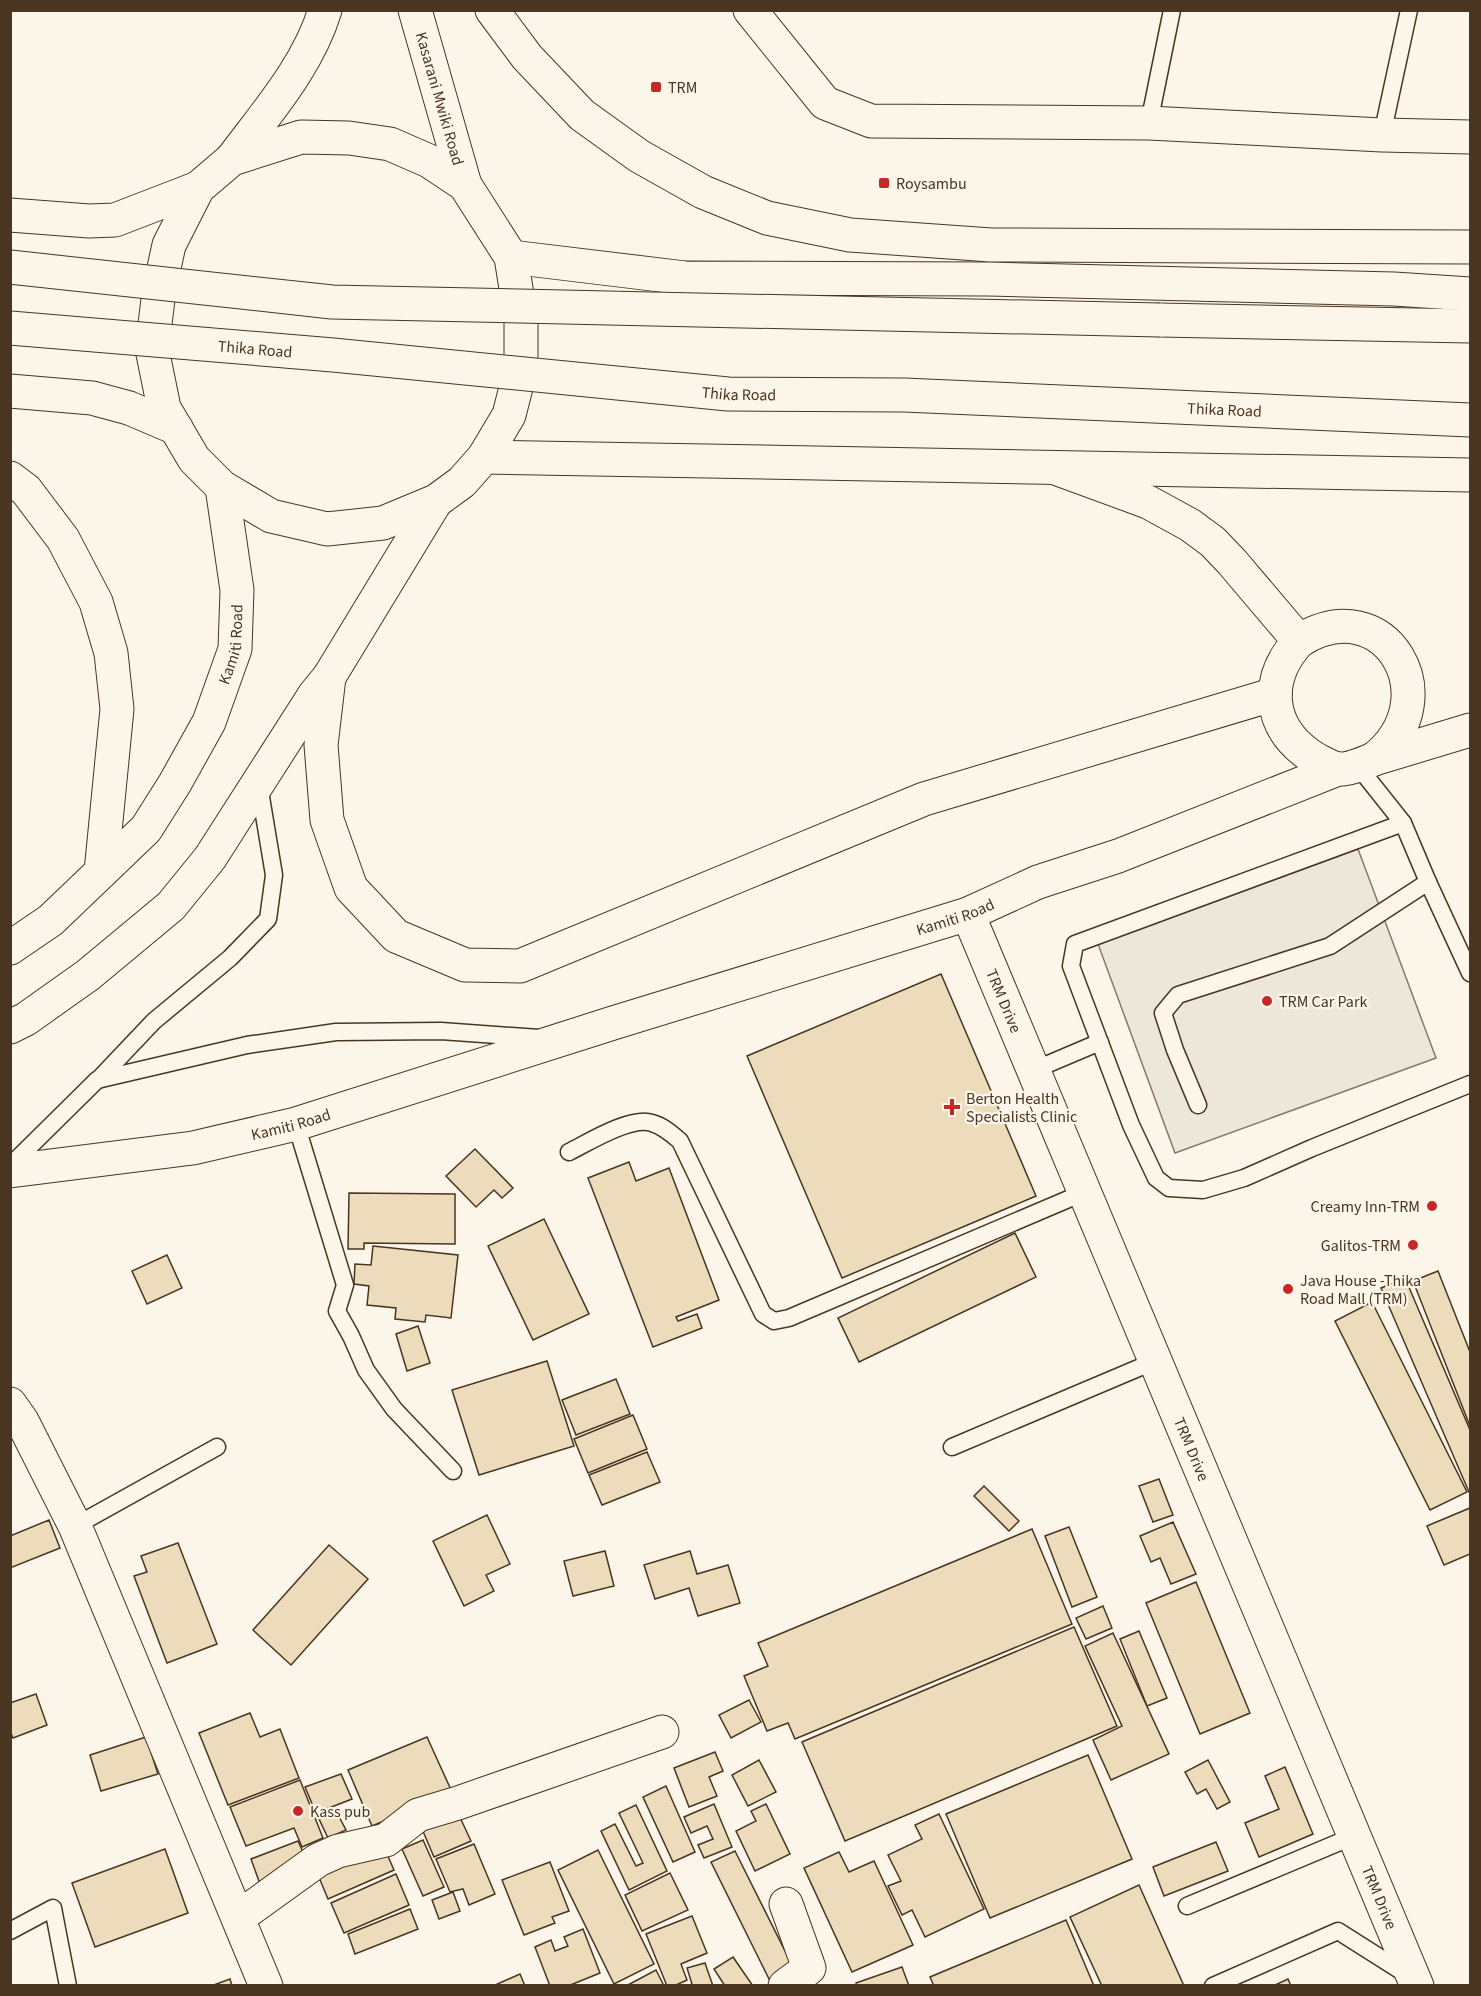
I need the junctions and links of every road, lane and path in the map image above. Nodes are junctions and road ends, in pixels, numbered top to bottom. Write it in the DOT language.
graph roads {
  1 [pos="325,10"];
  2 [pos="415,10"];
  3 [pos="492,10"];
  4 [pos="750,10"];
  5 [pos="1172,10"];
  6 [pos="1409,10"];
  7 [pos="1149,123"];
  8 [pos="1382,135"];
  9 [pos="1470,137"];
  10 [pos="232,159"];
  11 [pos="465,185"];
  12 [pos="198,188"];
  13 [pos="10,215"];
  14 [pos="991,245"];
  15 [pos="1470,247"];
  16 [pos="511,257"];
  17 [pos="10,267"];
  18 [pos="988,279"];
  19 [pos="1470,294"];
  20 [pos="1470,326"];
  21 [pos="10,328"];
  22 [pos="10,391"];
  23 [pos="1470,420"];
  24 [pos="176,428"];
  25 [pos="484,457"];
  26 [pos="1052,467"];
  27 [pos="1470,475"];
  28 [pos="10,478"];
  29 [pos="222,487"];
  30 [pos="436,501"];
  31 [pos="1299,641"];
  32 [pos="329,677"];
  33 [pos="1275,694"];
  34 [pos="1470,730"];
  35 [pos="1356,764"];
  36 [pos="258,784"];
  37 [pos="1403,823"];
  38 [pos="101,872"];
  39 [pos="1428,882"];
  40 [pos="968,914"];
  41 [pos="10,948"];
  42 [pos="1470,973"];
  43 [pos="10,1027"];
  44 [pos="563,1040"];
  45 [pos="1100,1042"];
  46 [pos="1034,1070"];
  47 [pos="97,1080"];
  48 [pos="1470,1084"];
  49 [pos="1198,1105"];
  50 [pos="297,1124"];
  51 [pos="569,1152"];
  52 [pos="10,1166"];
  53 [pos="10,1171"];
  54 [pos="1084,1192"];
  55 [pos="1155,1361"];
  56 [pos="10,1404"];
  57 [pos="216,1447"];
  58 [pos="952,1447"];
  59 [pos="453,1471"];
  60 [pos="75,1526"];
  61 [pos="662,1732"];
  62 [pos="1354,1836"];
  63 [pos="786,1904"];
  64 [pos="1187,1906"];
  65 [pos="239,1917"];
  66 [pos="10,1931"];
  67 [pos="1416,1983"];
  68 [pos="68,1986"];
  69 [pos="266,1986"];
  70 [pos="785,1986"];
  71 [pos="1213,1986"];
  1 -- 10 [label="main road"];
  2 -- 11 [label="main road, Kasarani Mwiki Road"];
  3 -- 14 [label="main road"];
  4 -- 7 [label="main road"];
  5 -- 7 [label="lane"];
  6 -- 8 [label="lane"];
  7 -- 8 [label="main road"];
  8 -- 9 [label="main road"];
  10 -- 11 [label="main road"];
  10 -- 12 [label="main road"];
  11 -- 16 [label="main road"];
  12 -- 13 [label="main road"];
  12 -- 24 [label="main road"];
  14 -- 15 [label="main road"];
  14 -- 18 [label="main road"];
  16 -- 18 [label="main road"];
  16 -- 25 [label="main road"];
  17 -- 20 [label="main road, bridge"];
  18 -- 19 [label="main road"];
  21 -- 23 [label="main road, Thika Road, bridge"];
  22 -- 24 [label="main road"];
  24 -- 29 [label="main road"];
  25 -- 26 [label="main road"];
  25 -- 30 [label="main road"];
  26 -- 27 [label="main road"];
  26 -- 31 [label="main road"];
  28 -- 38 [label="main road"];
  29 -- 30 [label="main road"];
  29 -- 38 [label="main road, Kamiti Road"];
  30 -- 32 [label="main road"];
  31 -- 33 [label="main road"];
  31 -- 35 [label="main road"];
  32 -- 33 [label="main road"];
  32 -- 36 [label="main road"];
  33 -- 35 [label="main road"];
  34 -- 35 [label="main road"];
  35 -- 37 [label="lane"];
  35 -- 40 [label="main road, Kamiti Road"];
  36 -- 43 [label="main road"];
  36 -- 47 [label="lane"];
  37 -- 39 [label="lane"];
  37 -- 45 [label="lane"];
  38 -- 41 [label="main road, Kamiti Road"];
  39 -- 42 [label="lane"];
  39 -- 49 [label="lane"];
  40 -- 44 [label="main road, Kamiti Road"];
  40 -- 46 [label="main road, TRM Drive"];
  44 -- 47 [label="lane, Kamiti Road"];
  44 -- 50 [label="main road, Kamiti Road"];
  45 -- 46 [label="lane"];
  45 -- 48 [label="lane"];
  46 -- 54 [label="main road, TRM Drive"];
  47 -- 52 [label="lane"];
  50 -- 53 [label="main road, Kamiti Road"];
  50 -- 59 [label="lane"];
  51 -- 54 [label="lane"];
  54 -- 55 [label="main road, TRM Drive"];
  55 -- 58 [label="lane"];
  55 -- 62 [label="main road, TRM Drive"];
  56 -- 60 [label="main road"];
  57 -- 60 [label="lane"];
  60 -- 65 [label="main road"];
  61 -- 65 [label="main road"];
  62 -- 64 [label="lane"];
  62 -- 67 [label="main road, TRM Drive"];
  63 -- 70 [label="main road"];
  65 -- 69 [label="main road"];
  66 -- 68 [label="lane"];
  67 -- 71 [label="lane"];
}
